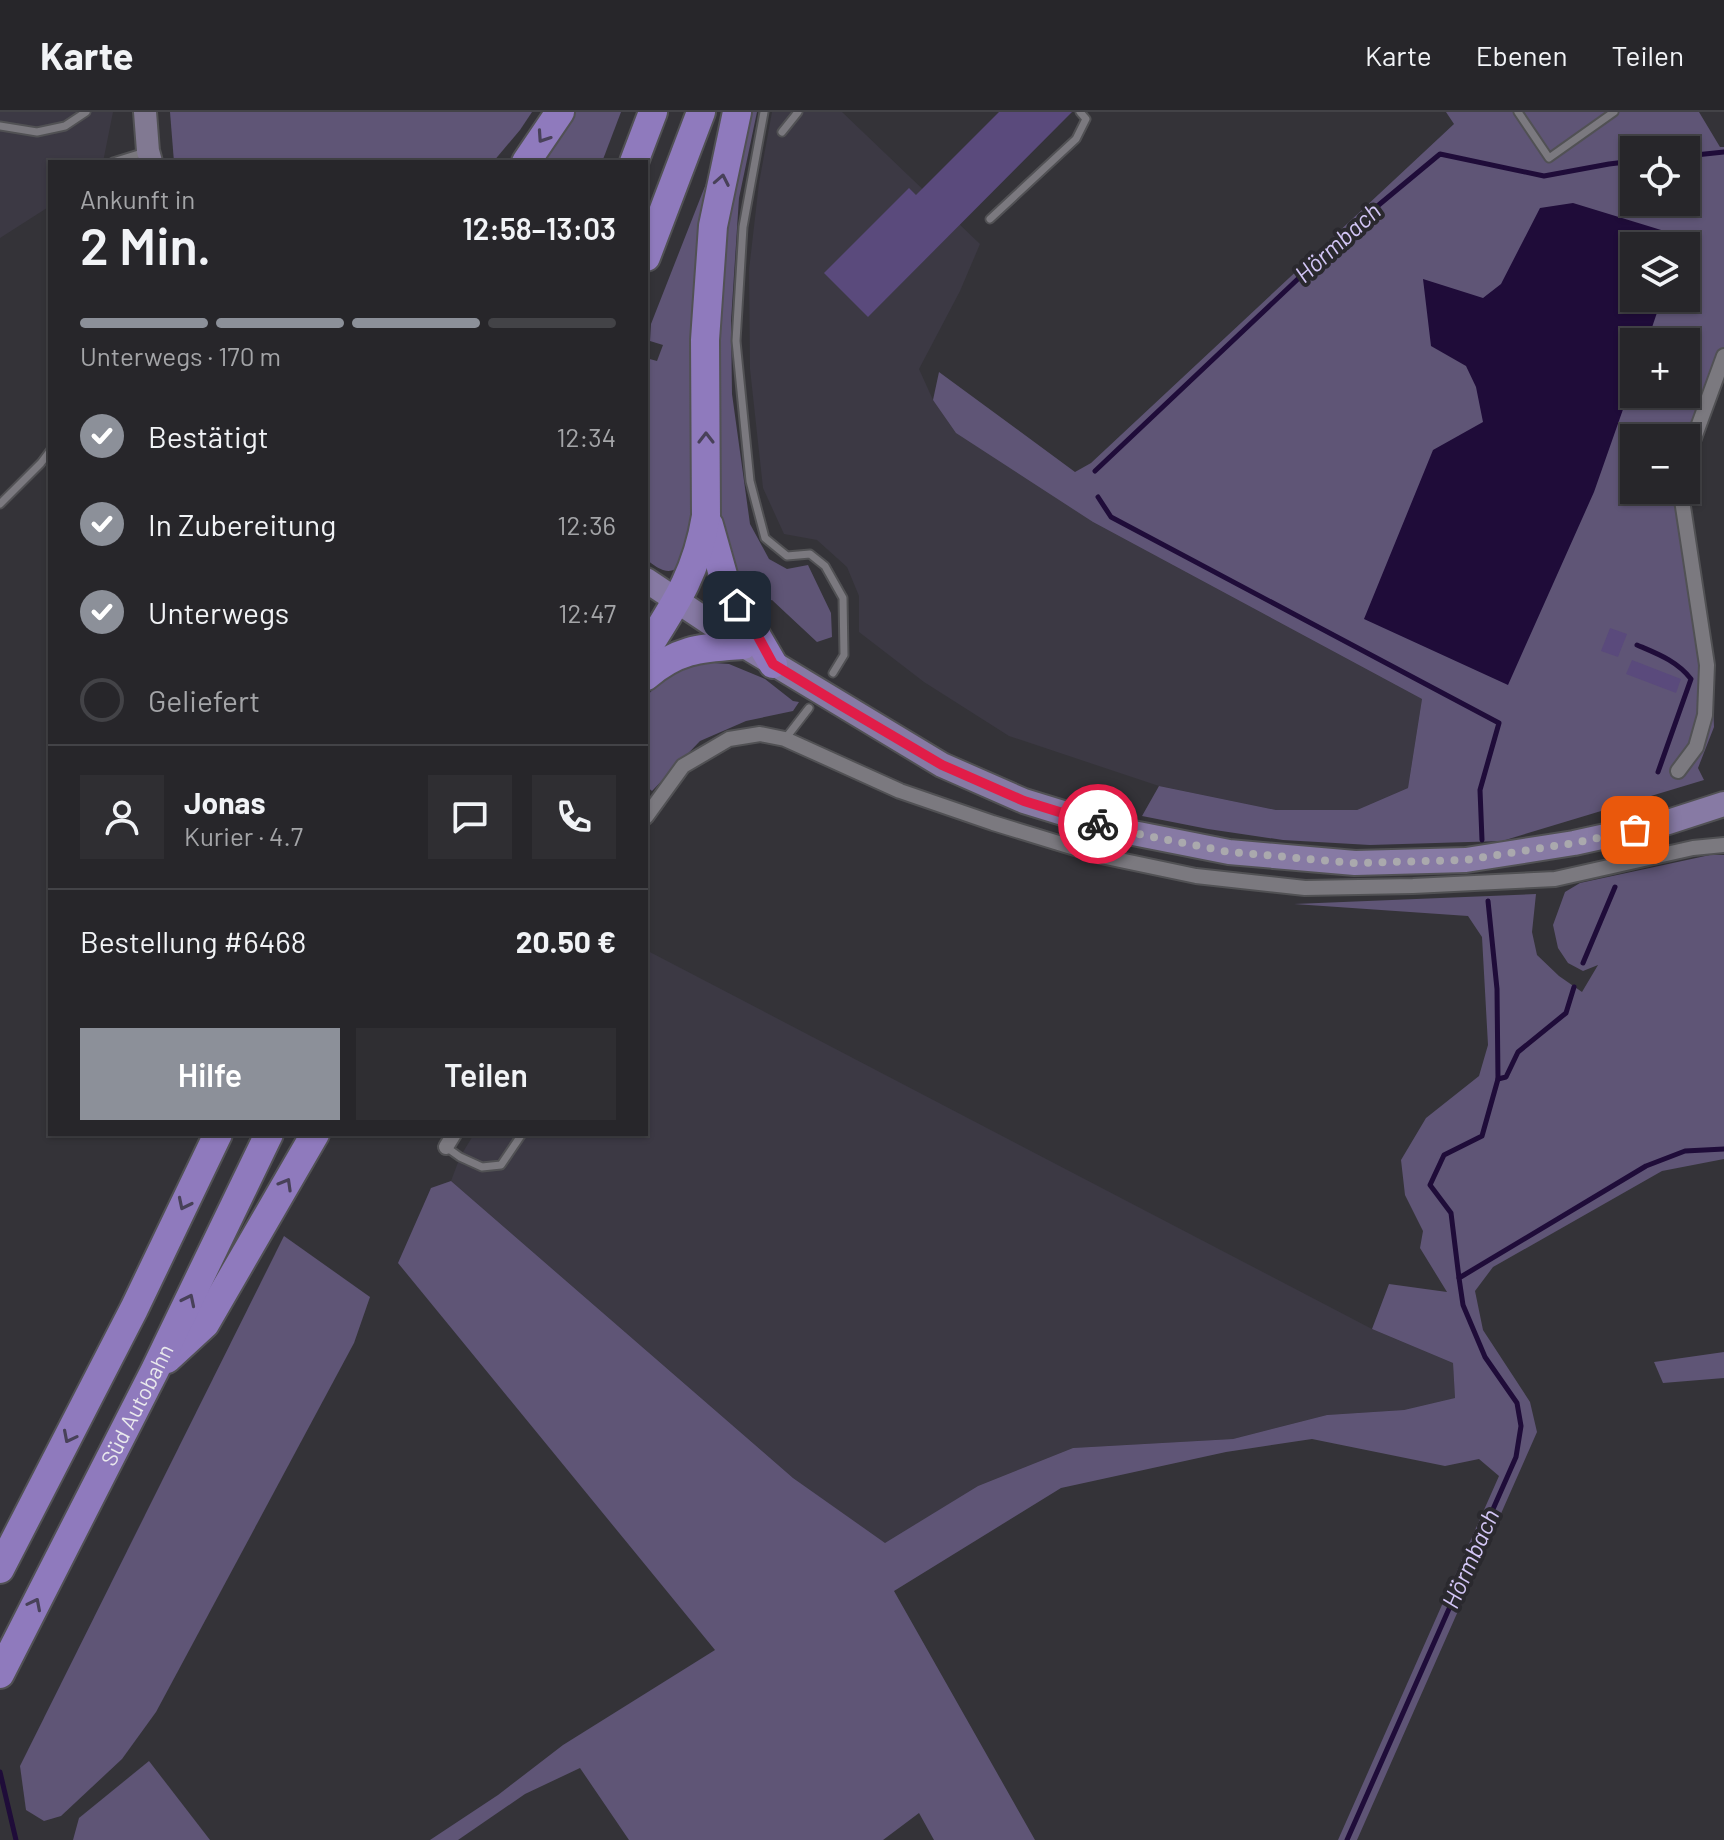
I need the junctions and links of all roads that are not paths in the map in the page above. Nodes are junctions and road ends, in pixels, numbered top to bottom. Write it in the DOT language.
graph roads {
  1 [pos="86,112"];
  2 [pos="145,112"];
  3 [pos="560,112"];
  4 [pos="653,112"];
  5 [pos="701,112"];
  6 [pos="737,112"];
  7 [pos="764,112"];
  8 [pos="798,112"];
  9 [pos="1080,112"];
  10 [pos="1518,112"];
  11 [pos="1614,112"];
  12 [pos="0,126"];
  13 [pos="782,132"];
  14 [pos="149,156"];
  15 [pos="125,160"];
  16 [pos="527,160"];
  17 [pos="635,160"];
  18 [pos="990,219"];
  19 [pos="648,252"];
  20 [pos="1724,356"];
  21 [pos="1699,424"];
  22 [pos="48,454"];
  23 [pos="0,504"];
  24 [pos="1683,504"];
  25 [pos="706,516"];
  26 [pos="648,581"];
  27 [pos="677,601"];
  28 [pos="743,645"];
  29 [pos="648,647"];
  30 [pos="773,664"];
  31 [pos="833,673"];
  32 [pos="648,674"];
  33 [pos="809,708"];
  34 [pos="785,739"];
  35 [pos="1678,771"];
  36 [pos="1724,804"];
  37 [pos="648,814"];
  38 [pos="1724,845"];
  39 [pos="217,1136"];
  40 [pos="268,1136"];
  41 [pos="314,1136"];
  42 [pos="521,1136"];
  43 [pos="450,1141"];
  44 [pos="155,1370"];
  45 [pos="0,1569"];
  46 [pos="0,1674"];
  1 -- 12 [label="lane"];
  2 -- 14 [label="street"];
  3 -- 16 [label="highway, one-way"];
  4 -- 17 [label="highway"];
  5 -- 19 [label="highway"];
  25 -- 6 [label="highway, one-way"];
  7 -- 31 [label="lane"];
  8 -- 13 [label="lane"];
  9 -- 18 [label="lane"];
  10 -- 11 [label="lane"];
  14 -- 15 [label="lane"];
  20 -- 21 [label="street"];
  22 -- 23 [label="lane"];
  24 -- 35 [label="street"];
  25 -- 27 [label="highway"];
  25 -- 30 [label="highway"];
  26 -- 27 [label="main road"];
  27 -- 28 [label="main road"];
  27 -- 29 [label="highway"];
  28 -- 30 [label="main road"];
  28 -- 32 [label="highway"];
  30 -- 36 [label="main road"];
  33 -- 34 [label="lane"];
  34 -- 37 [label="street"];
  34 -- 38 [label="street"];
  39 -- 45 [label="highway, Süd Autobahn, one-way"];
  44 -- 40 [label="highway, Süd Autobahn, one-way"];
  44 -- 41 [label="highway, one-way"];
  42 -- 43 [label="lane"];
  46 -- 44 [label="highway, Süd Autobahn, one-way"];
}
